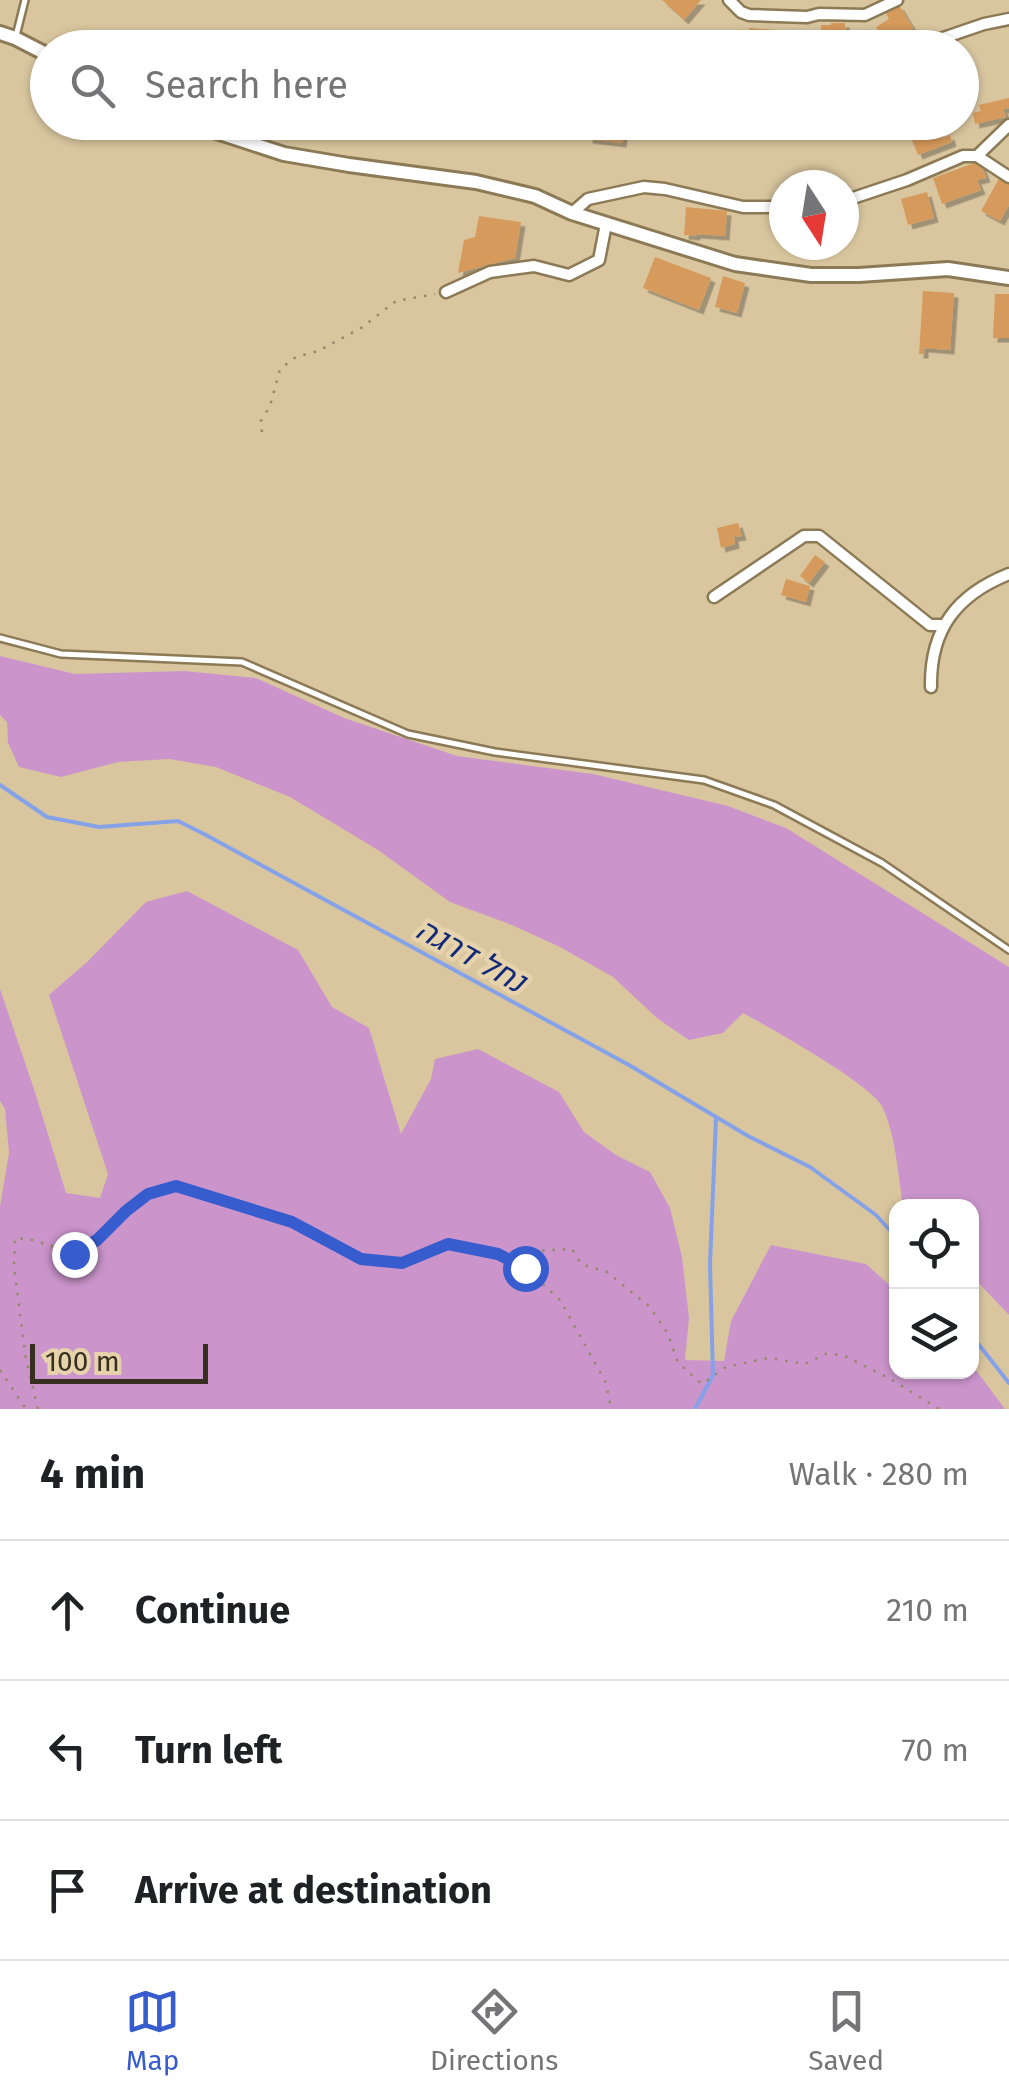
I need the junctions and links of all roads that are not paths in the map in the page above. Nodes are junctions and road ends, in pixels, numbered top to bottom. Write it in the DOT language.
graph roads {
  1 [pos="25,0"];
  2 [pos="729,0"];
  3 [pos="897,0"];
  4 [pos="1009,19"];
  5 [pos="966,30"];
  6 [pos="0,33"];
  7 [pos="15,38"];
  8 [pos="30,46"];
  9 [pos="1009,125"];
  10 [pos="241,140"];
  11 [pos="977,156"];
  12 [pos="1009,177"];
  13 [pos="859,196"];
  14 [pos="769,207"];
  15 [pos="572,213"];
  16 [pos="606,224"];
  17 [pos="1009,278"];
  18 [pos="446,292"];
  19 [pos="1009,574"];
  20 [pos="714,597"];
  21 [pos="942,625"];
  22 [pos="0,638"];
  23 [pos="931,687"];
  24 [pos="1009,950"];
  1 -- 7 [label="lane"];
  2 -- 3 [label="street"];
  4 -- 5 [label="street"];
  6 -- 7 [label="street"];
  7 -- 8 [label="street"];
  9 -- 11 [label="street"];
  10 -- 15 [label="street"];
  11 -- 12 [label="street"];
  11 -- 13 [label="street"];
  14 -- 15 [label="street"];
  15 -- 16 [label="street"];
  16 -- 17 [label="street"];
  16 -- 18 [label="street"];
  19 -- 21 [label="street"];
  20 -- 21 [label="street"];
  21 -- 23 [label="street"];
  22 -- 24 [label="lane"];
}
